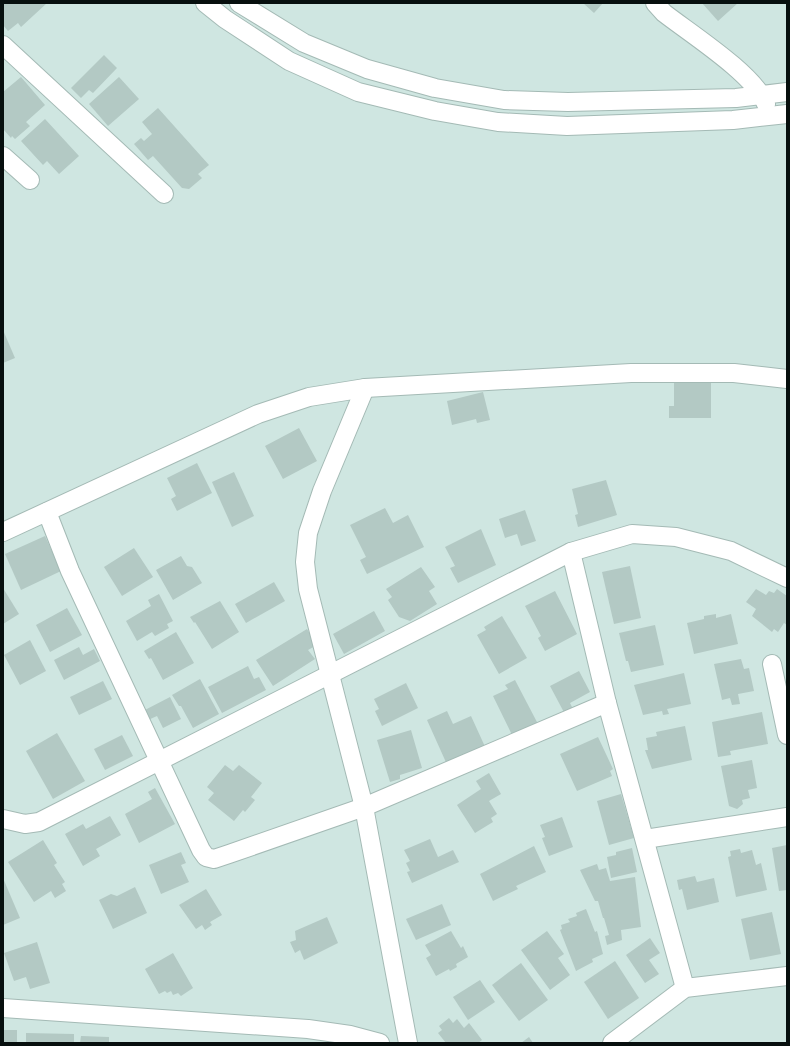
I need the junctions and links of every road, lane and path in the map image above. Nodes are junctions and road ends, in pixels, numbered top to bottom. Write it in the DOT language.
graph roads {
  1 [pos="205,3"];
  2 [pos="239,3"];
  3 [pos="655,3"];
  4 [pos="3,44"];
  5 [pos="787,92"];
  6 [pos="763,95"];
  7 [pos="779,115"];
  8 [pos="3,156"];
  9 [pos="30,180"];
  10 [pos="164,194"];
  11 [pos="787,379"];
  12 [pos="365,388"];
  13 [pos="47,512"];
  14 [pos="3,532"];
  15 [pos="571,552"];
  16 [pos="787,578"];
  17 [pos="772,664"];
  18 [pos="329,676"];
  19 [pos="607,703"];
  20 [pos="787,735"];
  21 [pos="160,761"];
  22 [pos="364,808"];
  23 [pos="787,817"];
  24 [pos="3,819"];
  25 [pos="645,839"];
  26 [pos="787,976"];
  27 [pos="685,988"];
  28 [pos="3,1008"];
  29 [pos="283,1036"];
  30 [pos="380,1043"];
  31 [pos="408,1043"];
  32 [pos="612,1043"];
  1 -- 7 [label="street"];
  2 -- 6 [label="street"];
  3 -- 6 [label="street"];
  4 -- 10 [label="street"];
  5 -- 6 [label="street"];
  6 -- 7 [label="street"];
  8 -- 9 [label="street"];
  11 -- 12 [label="street"];
  12 -- 13 [label="street"];
  12 -- 18 [label="street"];
  13 -- 14 [label="street"];
  13 -- 21 [label="street"];
  15 -- 16 [label="street"];
  15 -- 18 [label="street"];
  15 -- 19 [label="street"];
  17 -- 20 [label="street"];
  18 -- 21 [label="street"];
  18 -- 22 [label="street"];
  19 -- 22 [label="street"];
  19 -- 25 [label="street"];
  21 -- 22 [label="street"];
  21 -- 24 [label="street"];
  22 -- 31 [label="street"];
  23 -- 25 [label="street"];
  25 -- 27 [label="street"];
  26 -- 27 [label="street"];
  27 -- 32 [label="street"];
  28 -- 29 [label="street"];
  29 -- 30 [label="street"];
}
